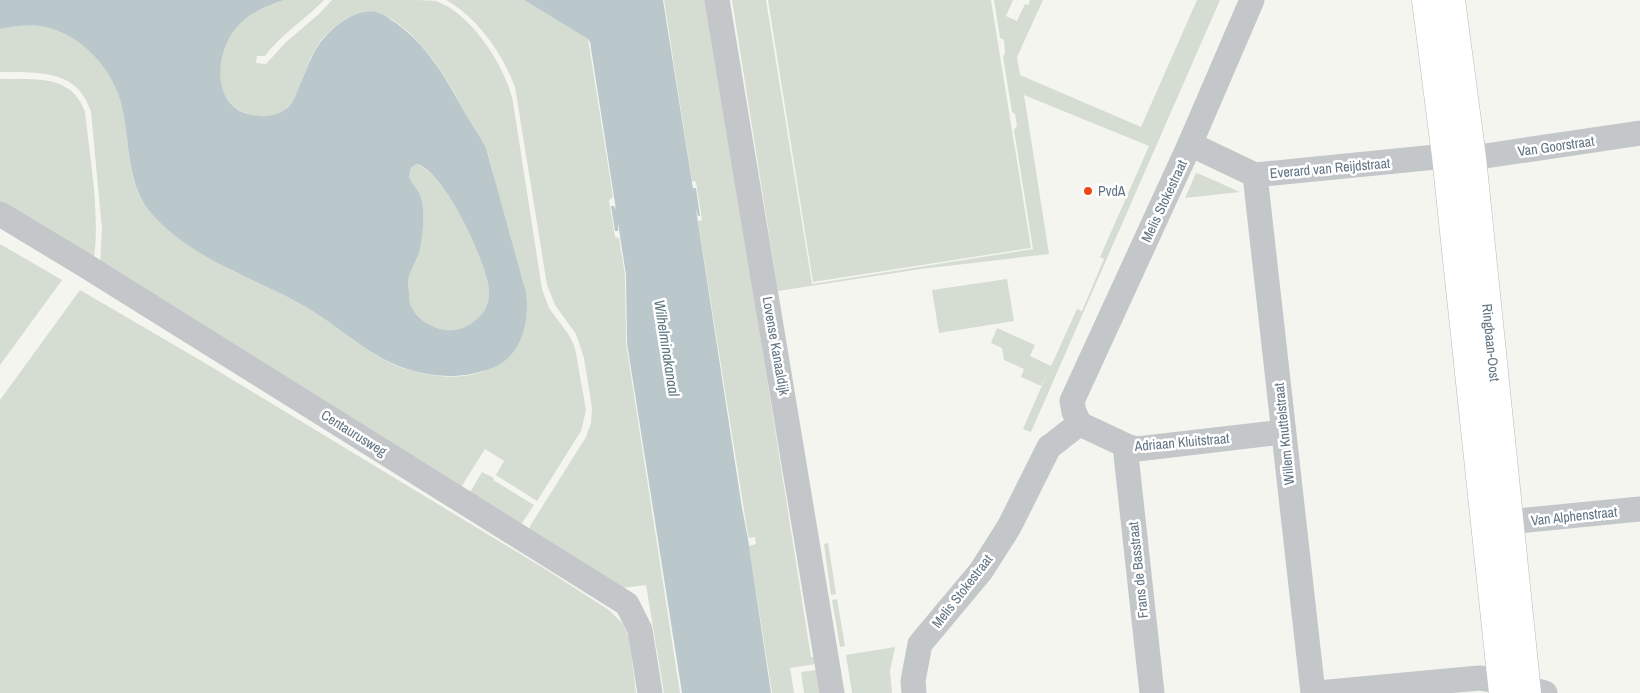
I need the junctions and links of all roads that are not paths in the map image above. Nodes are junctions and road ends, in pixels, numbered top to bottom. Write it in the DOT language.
graph roads {
  1 [pos="717,0"];
  2 [pos="1252,0"];
  3 [pos="1426,0"];
  4 [pos="1451,0"];
  5 [pos="1640,133"];
  6 [pos="1190,144"];
  7 [pos="1459,157"];
  8 [pos="1255,175"];
  9 [pos="0,214"];
  10 [pos="1080,424"];
  11 [pos="1284,432"];
  12 [pos="1129,447"];
  13 [pos="1640,510"];
  14 [pos="1508,522"];
  15 [pos="1520,689"];
  16 [pos="650,693"];
  17 [pos="832,693"];
  18 [pos="914,693"];
  19 [pos="1152,693"];
  20 [pos="1313,693"];
  21 [pos="1318,693"];
  1 -- 17 [label="street, Lovense Kanaaldijk"];
  2 -- 6 [label="street, Melis Stokestraat"];
  3 -- 7 [label="main road, Ringbaan-Oost"];
  4 -- 7 [label="main road, Ringbaan-Oost"];
  5 -- 7 [label="street, Van Goorstraat"];
  6 -- 8 [label="street, Everard van Reijdstraat"];
  6 -- 10 [label="street, Melis Stokestraat"];
  7 -- 8 [label="street, Everard van Reijdstraat"];
  7 -- 14 [label="main road, Ringbaan-Oost"];
  7 -- 15 [label="main road, Ringbaan-Oost"];
  8 -- 11 [label="street, Willem Knuttelstraat"];
  9 -- 16 [label="street, Centaurusweg"];
  10 -- 12 [label="street, Adriaan Kluitstraat"];
  10 -- 18 [label="street, Melis Stokestraat"];
  11 -- 12 [label="street, Adriaan Kluitstraat"];
  11 -- 20 [label="street, Willem Knuttelstraat"];
  12 -- 19 [label="street, Frans de Basstraat"];
  13 -- 14 [label="street, Van Alphenstraat"];
  14 -- 15 [label="main road, Ringbaan-Oost"];
  15 -- 21 [label="street"];
}
